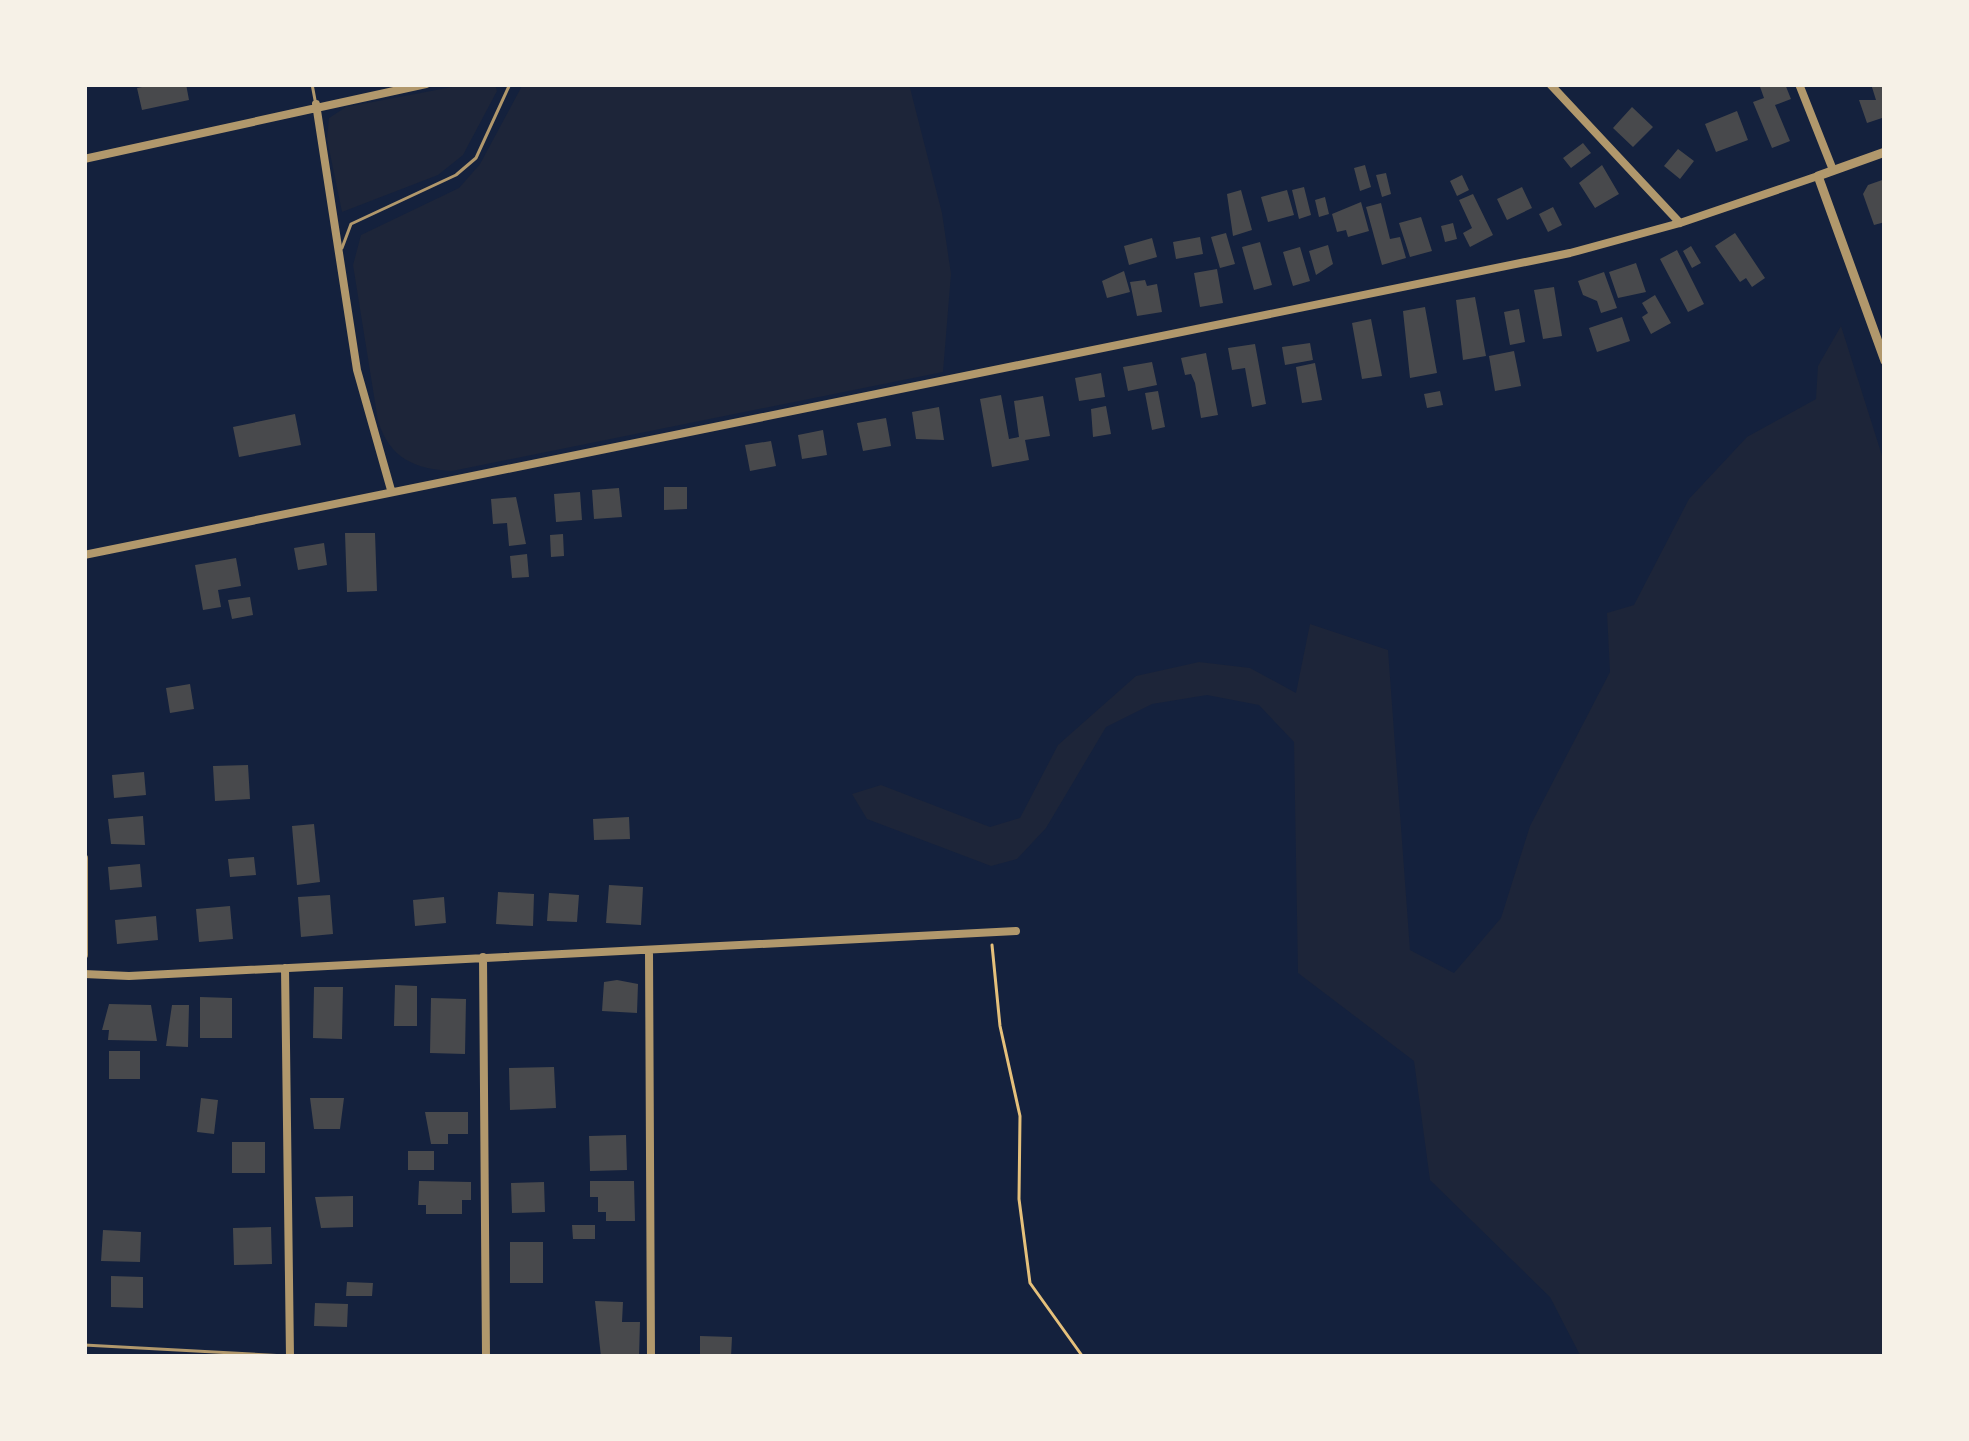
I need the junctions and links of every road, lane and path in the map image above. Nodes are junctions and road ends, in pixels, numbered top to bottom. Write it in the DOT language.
graph roads {
  1 [pos="312,84"];
  2 [pos="426,84"];
  3 [pos="510,84"];
  4 [pos="1550,84"];
  5 [pos="1799,84"];
  6 [pos="316,104"];
  7 [pos="1885,152"];
  8 [pos="84,159"];
  9 [pos="1833,170"];
  10 [pos="1818,176"];
  11 [pos="1680,224"];
  12 [pos="341,249"];
  13 [pos="1882,341"];
  14 [pos="1885,361"];
  15 [pos="391,490"];
  16 [pos="84,555"];
  17 [pos="84,858"];
  18 [pos="1016,931"];
  19 [pos="991,932"];
  20 [pos="649,952"];
  21 [pos="84,955"];
  22 [pos="483,957"];
  23 [pos="285,968"];
  24 [pos="84,974"];
  25 [pos="84,1345"];
  26 [pos="290,1356"];
  27 [pos="318,1357"];
  28 [pos="486,1357"];
  29 [pos="651,1357"];
  30 [pos="1083,1357"];
  1 -- 6 [label="lane"];
  2 -- 6 [label="street"];
  3 -- 12 [label="lane"];
  4 -- 11 [label="street"];
  5 -- 9 [label="street"];
  6 -- 8 [label="street"];
  6 -- 12 [label="street"];
  7 -- 9 [label="street"];
  9 -- 10 [label="street"];
  10 -- 11 [label="street"];
  10 -- 13 [label="street"];
  11 -- 15 [label="street"];
  12 -- 15 [label="street"];
  13 -- 14 [label="street"];
  15 -- 16 [label="street"];
  17 -- 21 [label="street"];
  18 -- 19 [label="street"];
  19 -- 20 [label="street"];
  19 -- 30 [label="path"];
  20 -- 22 [label="street"];
  20 -- 29 [label="street"];
  22 -- 23 [label="street"];
  22 -- 28 [label="street"];
  23 -- 24 [label="street"];
  23 -- 26 [label="street"];
  25 -- 26 [label="lane"];
  26 -- 27 [label="lane"];
}
